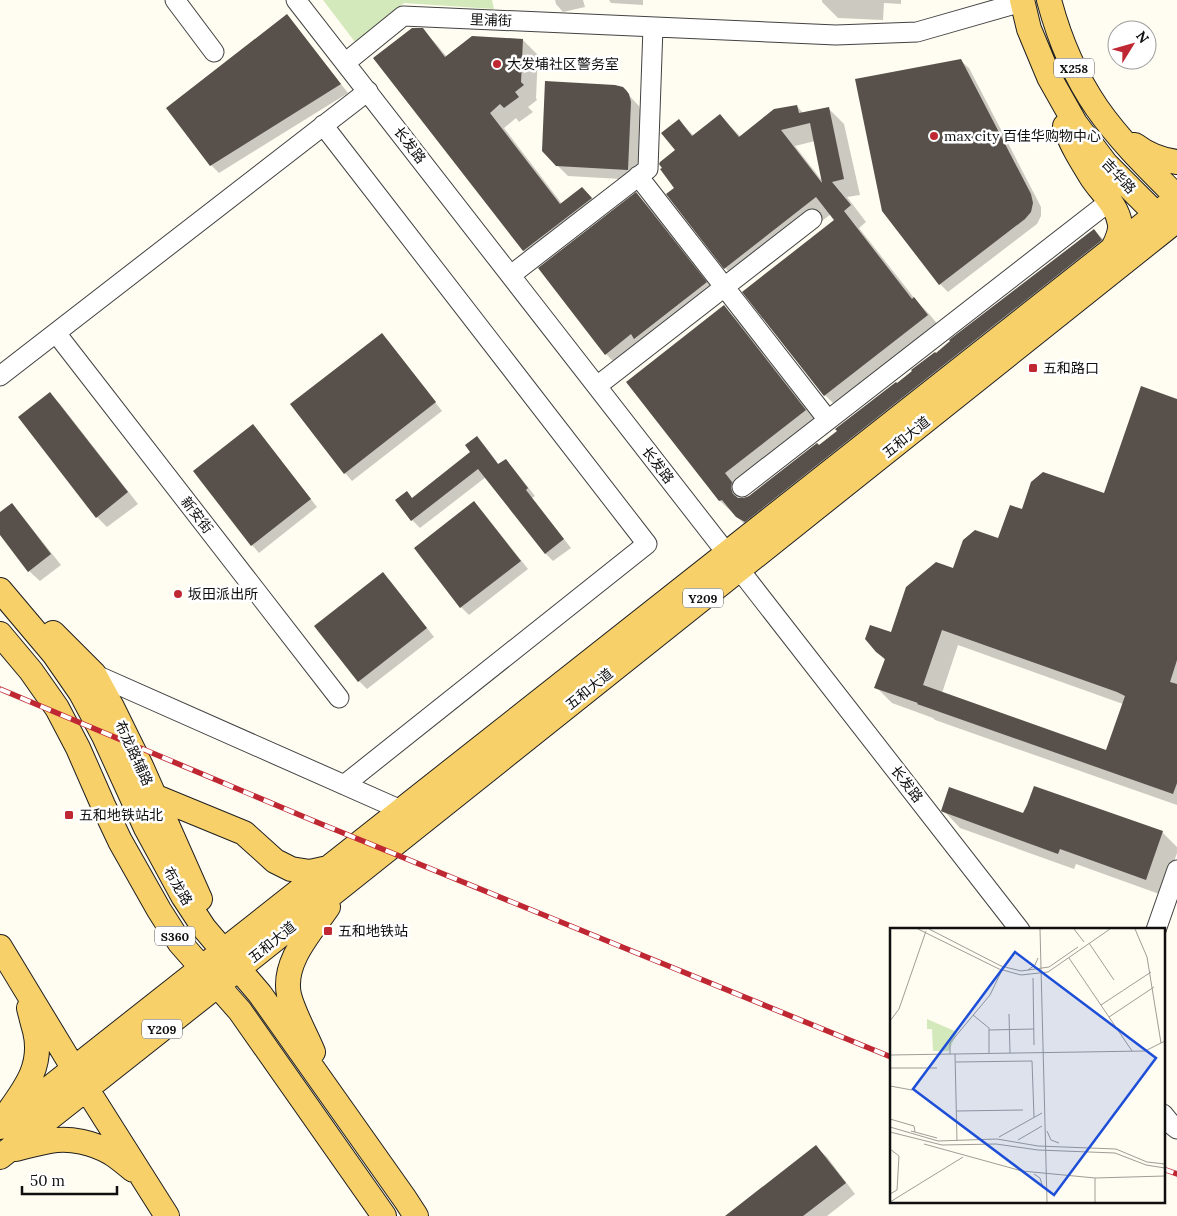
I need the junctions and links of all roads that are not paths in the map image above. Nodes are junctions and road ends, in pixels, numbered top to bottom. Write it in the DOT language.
graph roads {
  1 [pos="175,0"];
  2 [pos="296,0"];
  3 [pos="1049,0"];
  4 [pos="1022,1"];
  5 [pos="653,27"];
  6 [pos="214,52"];
  7 [pos="345,63"];
  8 [pos="1049,77"];
  9 [pos="368,91"];
  10 [pos="323,125"];
  11 [pos="1113,129"];
  12 [pos="1177,162"];
  13 [pos="638,176"];
  14 [pos="1177,198"];
  15 [pos="1110,201"];
  16 [pos="812,219"];
  17 [pos="1170,224"];
  18 [pos="1112,250"];
  19 [pos="511,275"];
  20 [pos="724,287"];
  21 [pos="56,333"];
  22 [pos="0,376"];
  23 [pos="597,386"];
  24 [pos="828,420"];
  25 [pos="742,487"];
  26 [pos="734,561"];
  27 [pos="0,588"];
  28 [pos="0,634"];
  29 [pos="94,674"];
  30 [pos="339,698"];
  31 [pos="344,785"];
  32 [pos="154,796"];
  33 [pos="401,810"];
  34 [pos="1177,870"];
  35 [pos="334,878"];
  36 [pos="1018,928"];
  37 [pos="1157,928"];
  38 [pos="0,947"];
  39 [pos="223,951"];
  40 [pos="201,968"];
  41 [pos="238,969"];
  42 [pos="21,983"];
  43 [pos="217,986"];
  44 [pos="80,1079"];
  45 [pos="334,1099"];
  46 [pos="1164,1115"];
  47 [pos="0,1123"];
  48 [pos="0,1127"];
  49 [pos="1177,1129"];
  50 [pos="3,1154"];
  51 [pos="144,1179"];
  52 [pos="167,1216"];
  53 [pos="384,1216"];
  54 [pos="416,1216"];
  1 -- 6 [label="street"];
  2 -- 7 [label="street, 长发路"];
  3 -- 11 [label="main road, 吉华路 / X258"];
  4 -- 5 [label="street, 里浦街"];
  4 -- 8 [label="main road, 吉华路 / X258"];
  5 -- 7 [label="street, 里浦街"];
  5 -- 13 [label="street"];
  7 -- 9 [label="street, 长发路"];
  8 -- 15 [label="main road"];
  8 -- 17 [label="main road, 吉华路 / X258"];
  9 -- 10 [label="street"];
  9 -- 19 [label="street, 长发路"];
  10 -- 21 [label="street"];
  10 -- 31 [label="street"];
  11 -- 12 [label="main road"];
  11 -- 14 [label="main road, 吉华路 / X258"];
  13 -- 19 [label="street"];
  13 -- 20 [label="street"];
  14 -- 17 [label="main road, 五和大道"];
  15 -- 18 [label="main road"];
  15 -- 24 [label="street"];
  16 -- 20 [label="street"];
  17 -- 18 [label="main road, 五和大道 / Y209"];
  17 -- 26 [label="main road, 五和大道 / Y209"];
  18 -- 26 [label="main road, 五和大道 / Y209"];
  19 -- 23 [label="street, 长发路"];
  20 -- 23 [label="street"];
  20 -- 24 [label="street"];
  21 -- 22 [label="street"];
  21 -- 30 [label="street, 新安街"];
  23 -- 26 [label="street, 长发路"];
  24 -- 25 [label="street"];
  26 -- 33 [label="main road, 五和大道 / Y209"];
  26 -- 35 [label="main road, 五和大道 / Y209"];
  26 -- 36 [label="street, 长发路"];
  27 -- 29 [label="main road, 布龙路辅路"];
  27 -- 39 [label="main road, 布龙路 / S360"];
  28 -- 40 [label="main road, 布龙路 / S360"];
  29 -- 31 [label="street"];
  29 -- 32 [label="main road, 布龙路辅路"];
  31 -- 33 [label="street"];
  32 -- 35 [label="main road"];
  32 -- 39 [label="main road, 布龙路辅路"];
  33 -- 35 [label="main road, 五和大道 / Y209"];
  34 -- 37 [label="street"];
  35 -- 39 [label="main road, 五和大道 / Y209"];
  35 -- 41 [label="main road, 五和大道 / Y209"];
  35 -- 45 [label="main road"];
  38 -- 42 [label="main road"];
  39 -- 40 [label="main road, 五和大道 / Y209"];
  39 -- 41 [label="main road, 布龙路 / S360"];
  40 -- 43 [label="main road, 布龙路 / S360"];
  40 -- 44 [label="main road, 五和大道 / Y209"];
  41 -- 43 [label="main road, 五和大道 / Y209"];
  41 -- 45 [label="main road, 布龙路 / S360"];
  42 -- 44 [label="main road"];
  42 -- 47 [label="main road"];
  43 -- 44 [label="main road, 五和大道 / Y209"];
  43 -- 53 [label="main road, 布龙路 / S360"];
  44 -- 48 [label="main road, 五和大道 / Y209"];
  44 -- 50 [label="main road, 五和大道 / Y209"];
  44 -- 51 [label="main road"];
  45 -- 54 [label="main road, 布龙路 / S360"];
  46 -- 49 [label="street"];
  50 -- 51 [label="main road"];
  51 -- 52 [label="main road"];
}
